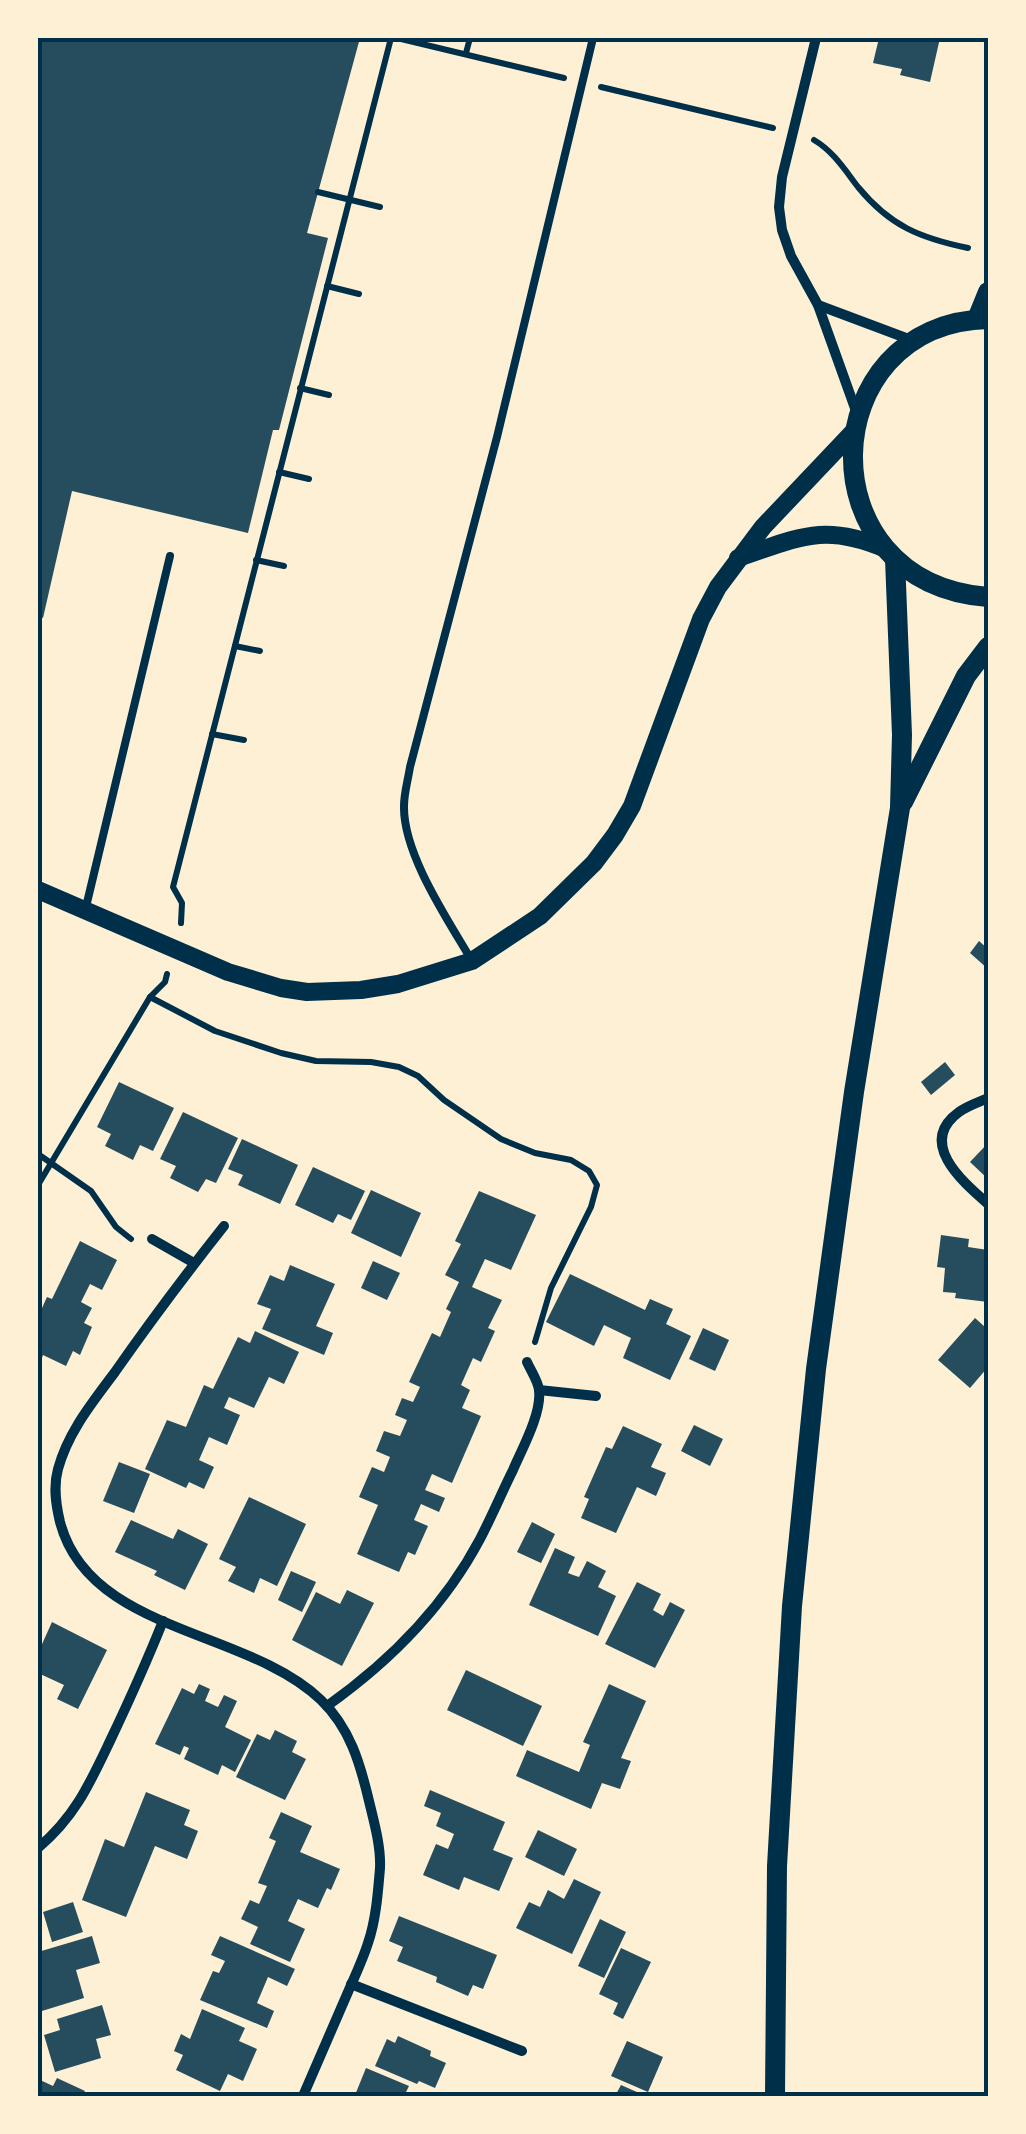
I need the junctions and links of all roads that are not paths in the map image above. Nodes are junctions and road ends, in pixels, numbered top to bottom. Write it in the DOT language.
graph roads {
  1 [pos="593,38"];
  2 [pos="816,38"];
  3 [pos="988,292"];
  4 [pos="818,305"];
  5 [pos="983,319"];
  6 [pos="914,341"];
  7 [pos="856,424"];
  8 [pos="891,554"];
  9 [pos="170,556"];
  10 [pos="738,558"];
  11 [pos="988,597"];
  12 [pos="988,646"];
  13 [pos="900,808"];
  14 [pos="38,890"];
  15 [pos="85,911"];
  16 [pos="472,961"];
  17 [pos="988,1098"];
  18 [pos="988,1204"];
  19 [pos="224,1226"];
  20 [pos="152,1239"];
  21 [pos="194,1263"];
  22 [pos="528,1362"];
  23 [pos="539,1390"];
  24 [pos="596,1396"];
  25 [pos="164,1620"];
  26 [pos="327,1706"];
  27 [pos="38,1848"];
  28 [pos="351,1984"];
  29 [pos="522,2051"];
  30 [pos="303,2096"];
  31 [pos="774,2096"];
  1 -- 16 [label="lane"];
  2 -- 4 [label="street"];
  3 -- 5 [label="main road"];
  4 -- 6 [label="street"];
  4 -- 7 [label="street"];
  5 -- 6 [label="main road"];
  6 -- 7 [label="main road"];
  7 -- 8 [label="main road"];
  7 -- 10 [label="street"];
  8 -- 10 [label="street"];
  8 -- 11 [label="main road"];
  8 -- 13 [label="main road"];
  9 -- 15 [label="lane"];
  10 -- 16 [label="street"];
  12 -- 13 [label="main road"];
  13 -- 31 [label="main road"];
  14 -- 15 [label="street"];
  15 -- 16 [label="street"];
  17 -- 18 [label="street"];
  19 -- 21 [label="street"];
  20 -- 21 [label="street"];
  21 -- 25 [label="street"];
  22 -- 23 [label="street"];
  23 -- 24 [label="street"];
  23 -- 26 [label="street"];
  25 -- 26 [label="street"];
  25 -- 27 [label="street"];
  26 -- 28 [label="street"];
  28 -- 29 [label="street"];
  28 -- 30 [label="street"];
}
